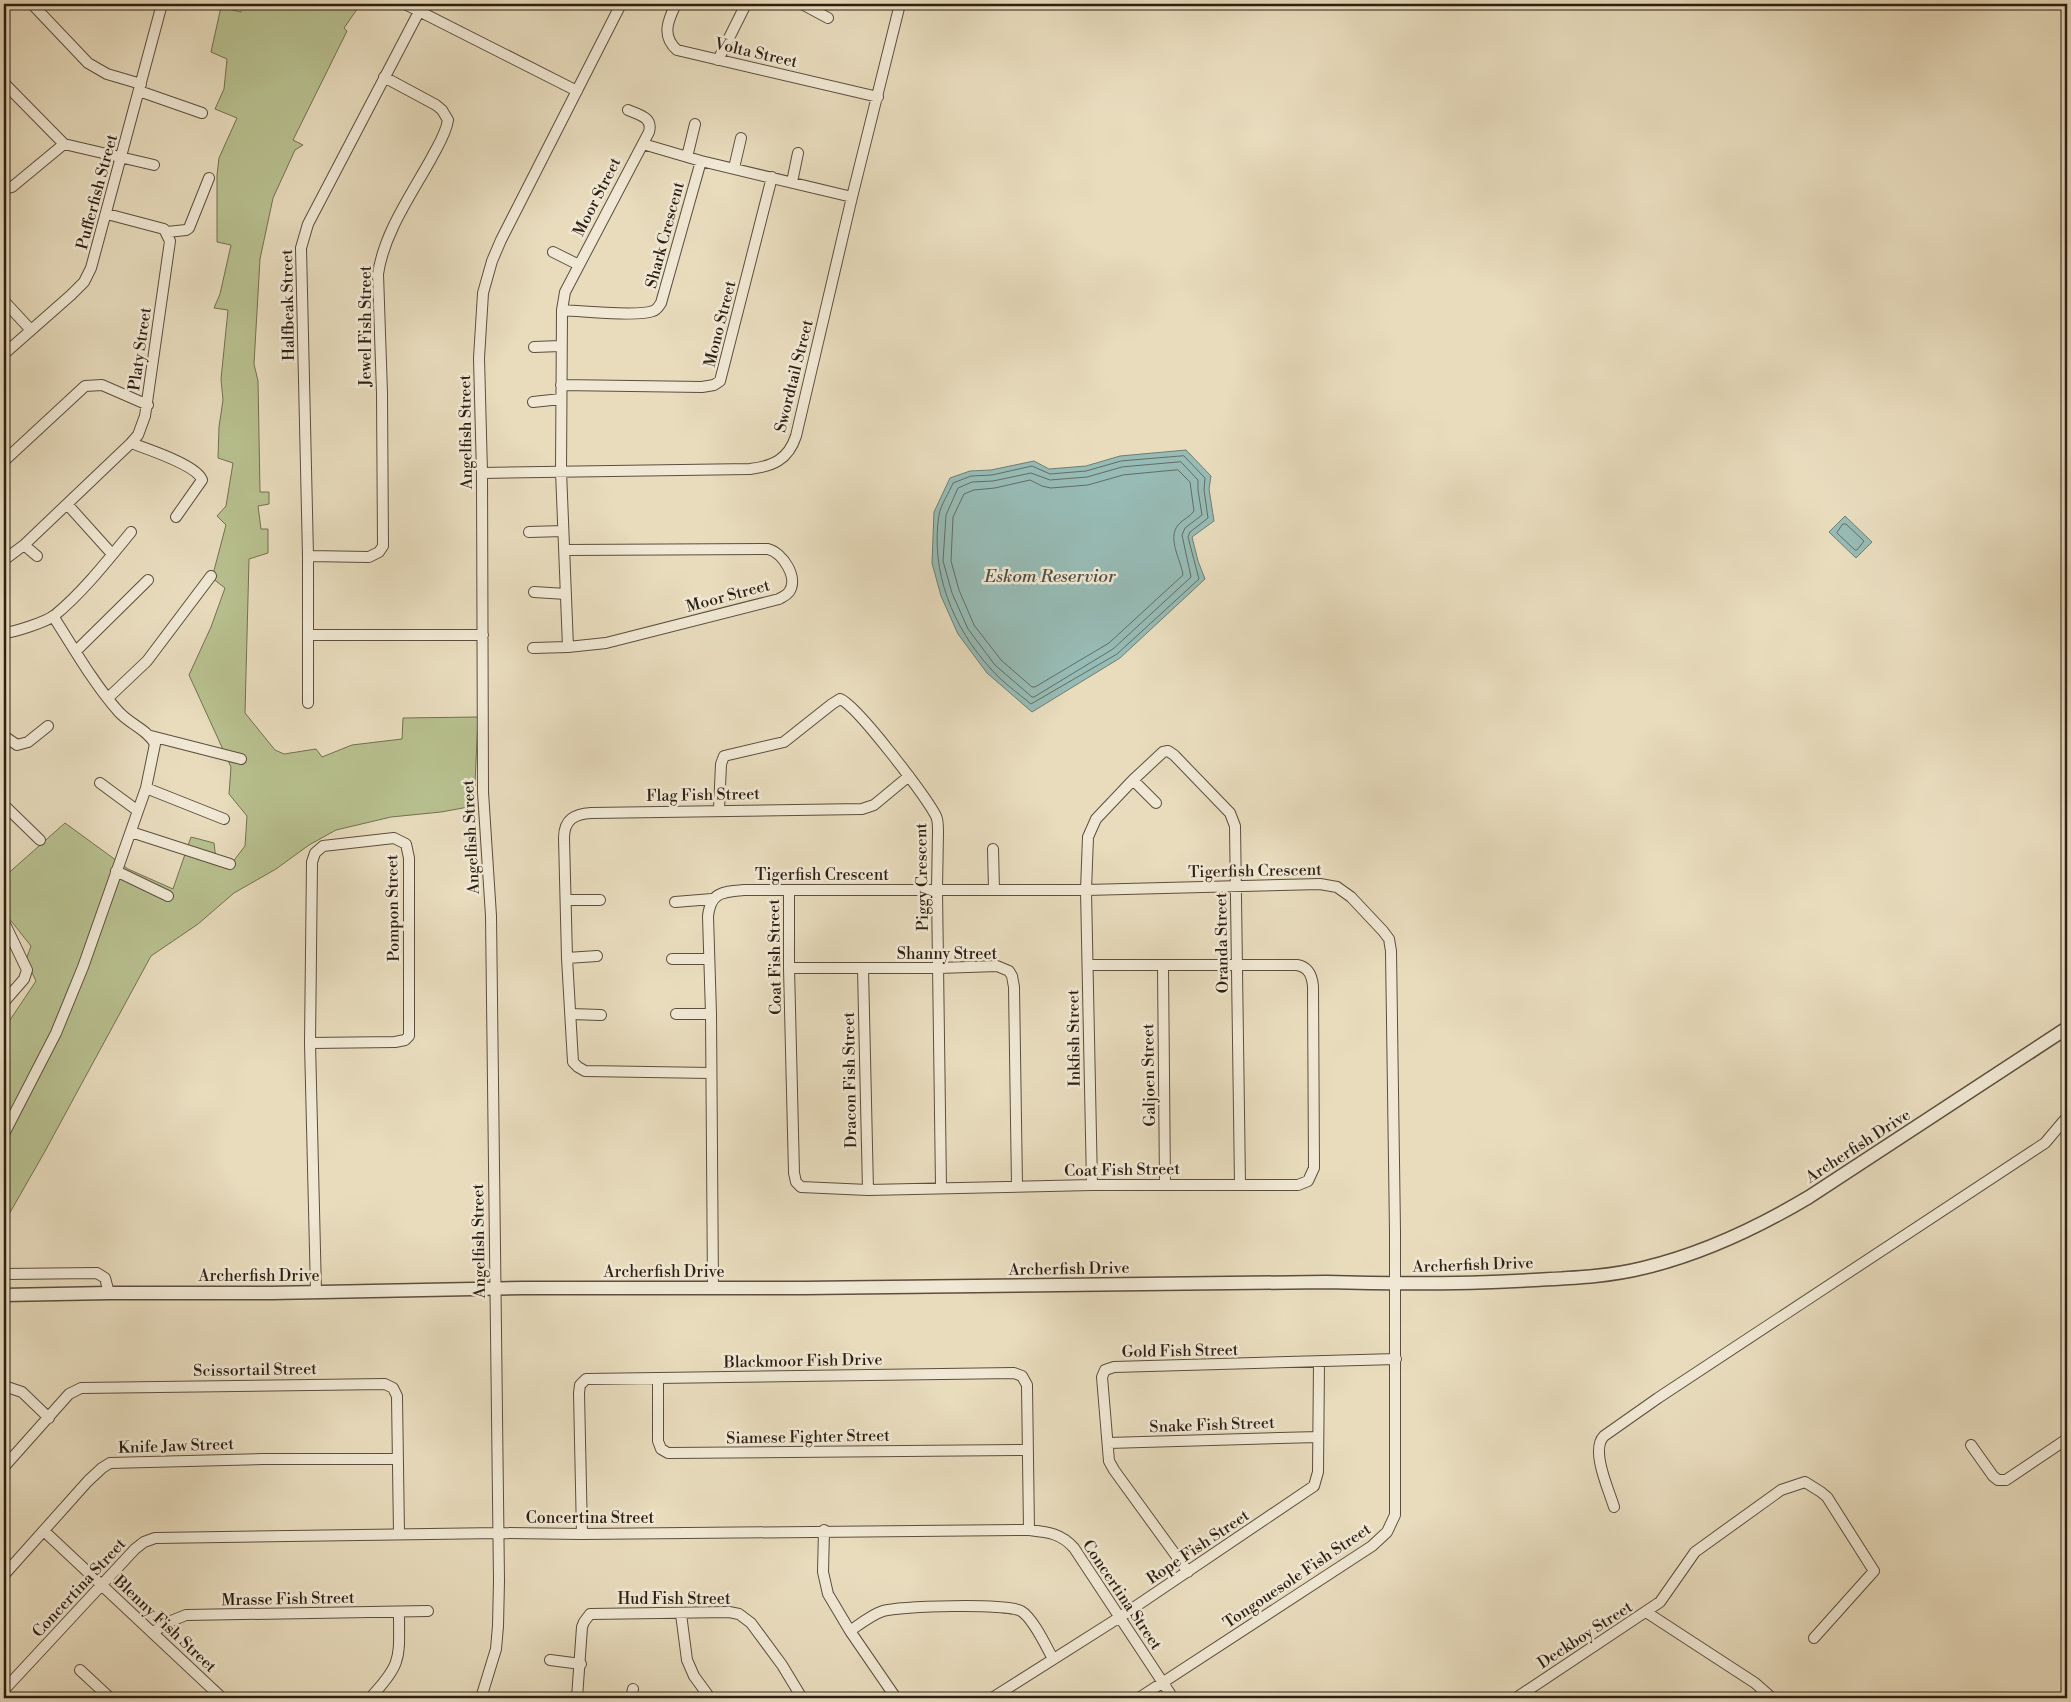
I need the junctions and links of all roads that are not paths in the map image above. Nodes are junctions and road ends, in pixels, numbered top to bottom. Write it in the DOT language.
graph roads {
  1 [pos="32,4"];
  2 [pos="162,4"];
  3 [pos="405,4"];
  4 [pos="621,4"];
  5 [pos="676,4"];
  6 [pos="746,4"];
  7 [pos="802,4"];
  8 [pos="900,4"];
  9 [pos="421,8"];
  10 [pos="828,18"];
  11 [pos="718,60"];
  12 [pos="384,77"];
  13 [pos="4,83"];
  14 [pos="140,88"];
  15 [pos="577,90"];
  16 [pos="878,98"];
  17 [pos="628,110"];
  18 [pos="202,113"];
  19 [pos="695,124"];
  20 [pos="741,138"];
  21 [pos="64,144"];
  22 [pos="643,144"];
  23 [pos="798,153"];
  24 [pos="122,157"];
  25 [pos="687,158"];
  26 [pos="700,161"];
  27 [pos="154,165"];
  28 [pos="734,168"];
  29 [pos="209,178"];
  30 [pos="772,178"];
  31 [pos="792,182"];
  32 [pos="4,190"];
  33 [pos="852,198"];
  34 [pos="107,214"];
  35 [pos="168,232"];
  36 [pos="553,252"];
  37 [pos="579,265"];
  38 [pos="4,301"];
  39 [pos="562,310"];
  40 [pos="30,329"];
  41 [pos="560,346"];
  42 [pos="534,348"];
  43 [pos="4,354"];
  44 [pos="561,385"];
  45 [pos="562,399"];
  46 [pos="533,402"];
  47 [pos="148,405"];
  48 [pos="131,443"];
  49 [pos="4,461"];
  50 [pos="561,471"];
  51 [pos="482,473"];
  52 [pos="67,504"];
  53 [pos="176,517"];
  54 [pos="563,531"];
  55 [pos="131,532"];
  56 [pos="529,532"];
  57 [pos="24,545"];
  58 [pos="565,550"];
  59 [pos="112,554"];
  60 [pos="37,556"];
  61 [pos="308,556"];
  62 [pos="4,560"];
  63 [pos="211,576"];
  64 [pos="148,580"];
  65 [pos="534,592"];
  66 [pos="566,594"];
  67 [pos="53,616"];
  68 [pos="4,633"];
  69 [pos="309,635"];
  70 [pos="483,635"];
  71 [pos="568,647"];
  72 [pos="533,648"];
  73 [pos="76,651"];
  74 [pos="108,698"];
  75 [pos="308,703"];
  76 [pos="48,726"];
  77 [pos="4,736"];
  78 [pos="151,736"];
  79 [pos="241,759"];
  80 [pos="909,776"];
  81 [pos="1133,780"];
  82 [pos="100,783"];
  83 [pos="146,788"];
  84 [pos="1156,803"];
  85 [pos="4,805"];
  86 [pos="719,810"];
  87 [pos="138,811"];
  88 [pos="224,819"];
  89 [pos="131,832"];
  90 [pos="40,840"];
  91 [pos="993,849"];
  92 [pos="230,864"];
  93 [pos="116,871"];
  94 [pos="1236,885"];
  95 [pos="789,890"];
  96 [pos="937,890"];
  97 [pos="994,890"];
  98 [pos="1086,890"];
  99 [pos="168,896"];
  100 [pos="712,899"];
  101 [pos="566,900"];
  102 [pos="600,900"];
  103 [pos="676,902"];
  104 [pos="4,922"];
  105 [pos="598,956"];
  106 [pos="567,958"];
  107 [pos="672,959"];
  108 [pos="709,959"];
  109 [pos="1088,965"];
  110 [pos="1237,965"];
  111 [pos="1163,966"];
  112 [pos="789,968"];
  113 [pos="939,968"];
  114 [pos="863,969"];
  115 [pos="4,1002"];
  116 [pos="571,1014"];
  117 [pos="676,1014"];
  118 [pos="711,1014"];
  119 [pos="600,1015"];
  120 [pos="2067,1028"];
  121 [pos="310,1043"];
  122 [pos="711,1073"];
  123 [pos="2067,1117"];
  124 [pos="4,1134"];
  125 [pos="1240,1184"];
  126 [pos="1092,1185"];
  127 [pos="1165,1185"];
  128 [pos="1017,1186"];
  129 [pos="941,1187"];
  130 [pos="868,1190"];
  131 [pos="4,1274"];
  132 [pos="1395,1284"];
  133 [pos="713,1288"];
  134 [pos="495,1289"];
  135 [pos="316,1292"];
  136 [pos="109,1293"];
  137 [pos="4,1295"];
  138 [pos="1396,1359"];
  139 [pos="1318,1362"];
  140 [pos="658,1378"];
  141 [pos="4,1386"];
  142 [pos="49,1418"];
  143 [pos="1318,1438"];
  144 [pos="2067,1439"];
  145 [pos="1108,1443"];
  146 [pos="1971,1445"];
  147 [pos="1027,1450"];
  148 [pos="397,1459"];
  149 [pos="4,1467"];
  150 [pos="1614,1507"];
  151 [pos="824,1530"];
  152 [pos="1029,1530"];
  153 [pos="44,1532"];
  154 [pos="498,1532"];
  155 [pos="399,1534"];
  156 [pos="582,1534"];
  157 [pos="1188,1572"];
  158 [pos="4,1575"];
  159 [pos="102,1586"];
  160 [pos="428,1611"];
  161 [pos="1646,1612"];
  162 [pos="399,1613"];
  163 [pos="682,1614"];
  164 [pos="1120,1617"];
  165 [pos="850,1631"];
  166 [pos="153,1632"];
  167 [pos="1814,1638"];
  168 [pos="1053,1659"];
  169 [pos="550,1660"];
  170 [pos="580,1664"];
  171 [pos="80,1670"];
  172 [pos="1163,1683"];
  173 [pos="4,1690"];
  174 [pos="110,1698"];
  175 [pos="222,1698"];
  176 [pos="370,1698"];
  177 [pos="481,1698"];
  178 [pos="577,1698"];
  179 [pos="710,1698"];
  180 [pos="802,1698"];
  181 [pos="896,1698"];
  182 [pos="992,1698"];
  183 [pos="1139,1698"];
  184 [pos="1173,1698"];
  185 [pos="1516,1698"];
  186 [pos="1772,1698"];
  1 -- 14 [label="street"];
  2 -- 14 [label="street, Pufferfish Street"];
  3 -- 9 [label="street"];
  4 -- 15 [label="street, Angelfish Street"];
  5 -- 11 [label="street, Volta Street"];
  6 -- 11 [label="street"];
  7 -- 10 [label="street"];
  8 -- 16 [label="street, Swordtail Street"];
  9 -- 12 [label="street, Halfbeak Street"];
  9 -- 15 [label="street"];
  11 -- 16 [label="street, Volta Street"];
  12 -- 61 [label="street, Halfbeak Street"];
  12 -- 61 [label="street, Jewel Fish Street"];
  13 -- 21 [label="street"];
  14 -- 18 [label="street"];
  14 -- 24 [label="street, Pufferfish Street"];
  15 -- 51 [label="street, Angelfish Street"];
  16 -- 33 [label="street, Swordtail Street"];
  17 -- 22 [label="street, Moor Street"];
  19 -- 25 [label="street"];
  20 -- 28 [label="street"];
  21 -- 24 [label="street"];
  21 -- 32 [label="street"];
  22 -- 25 [label="street"];
  22 -- 37 [label="street, Moor Street"];
  23 -- 31 [label="street"];
  24 -- 27 [label="street"];
  24 -- 34 [label="street, Pufferfish Street"];
  25 -- 26 [label="street"];
  26 -- 28 [label="street"];
  26 -- 39 [label="street, Shark Crescent"];
  28 -- 30 [label="street"];
  29 -- 35 [label="street"];
  30 -- 31 [label="street"];
  30 -- 44 [label="street, Mono Street"];
  31 -- 33 [label="street"];
  33 -- 50 [label="street, Swordtail Street"];
  34 -- 35 [label="street"];
  34 -- 40 [label="street, Pufferfish Street"];
  35 -- 47 [label="street, Platy Street"];
  36 -- 37 [label="street"];
  37 -- 39 [label="street, Moor Street"];
  38 -- 40 [label="street"];
  39 -- 41 [label="street, Moor Street"];
  40 -- 43 [label="street, Pufferfish Street"];
  41 -- 42 [label="street"];
  41 -- 44 [label="street, Moor Street"];
  44 -- 45 [label="street, Moor Street"];
  45 -- 46 [label="street"];
  45 -- 50 [label="street, Moor Street"];
  47 -- 48 [label="street, Platy Street"];
  47 -- 49 [label="street"];
  48 -- 52 [label="street, Platy Street"];
  48 -- 53 [label="street"];
  50 -- 51 [label="street, Swordtail Street"];
  50 -- 54 [label="street, Moor Street"];
  51 -- 70 [label="street, Angelfish Street"];
  52 -- 57 [label="street, Platy Street"];
  52 -- 59 [label="street"];
  54 -- 56 [label="street"];
  54 -- 58 [label="street, Moor Street"];
  55 -- 59 [label="street"];
  57 -- 60 [label="street"];
  57 -- 62 [label="street, Platy Street"];
  58 -- 66 [label="street, Moor Street"];
  58 -- 71 [label="street, Moor Street"];
  59 -- 67 [label="street"];
  61 -- 69 [label="street, Halfbeak Street"];
  63 -- 74 [label="street"];
  64 -- 73 [label="street"];
  65 -- 66 [label="street"];
  66 -- 71 [label="street, Moor Street"];
  67 -- 68 [label="street"];
  67 -- 73 [label="street"];
  69 -- 70 [label="street"];
  69 -- 75 [label="street, Halfbeak Street"];
  70 -- 134 [label="street, Angelfish Street"];
  71 -- 72 [label="street, Moor Street"];
  73 -- 74 [label="street"];
  74 -- 78 [label="street"];
  76 -- 77 [label="street"];
  78 -- 79 [label="street"];
  78 -- 83 [label="street"];
  80 -- 86 [label="street, Flag Fish Street"];
  80 -- 86 [label="street, Piggy Crescent"];
  80 -- 96 [label="street, Piggy Crescent"];
  81 -- 84 [label="street"];
  81 -- 94 [label="street, Oranda Street"];
  81 -- 98 [label="street, Oranda Street"];
  82 -- 87 [label="street"];
  83 -- 87 [label="street"];
  83 -- 88 [label="street"];
  85 -- 90 [label="street"];
  86 -- 101 [label="street, Flag Fish Street"];
  87 -- 89 [label="street"];
  89 -- 92 [label="street"];
  89 -- 93 [label="street"];
  91 -- 97 [label="street"];
  93 -- 99 [label="street"];
  93 -- 124 [label="street"];
  94 -- 98 [label="street, Tigerfish Crescent"];
  94 -- 110 [label="street, Oranda Street"];
  94 -- 132 [label="street, Tigerfish Crescent"];
  95 -- 96 [label="street, Tigerfish Crescent"];
  95 -- 100 [label="street, Tigerfish Crescent"];
  95 -- 112 [label="street, Coat Fish Street"];
  96 -- 97 [label="street, Tigerfish Crescent"];
  96 -- 113 [label="street, Piggy Crescent"];
  97 -- 98 [label="street, Tigerfish Crescent"];
  98 -- 109 [label="street, Inkfish Street"];
  100 -- 103 [label="street, Tigerfish Crescent"];
  100 -- 108 [label="street"];
  101 -- 102 [label="street"];
  101 -- 106 [label="street, Flag Fish Street"];
  104 -- 115 [label="street"];
  105 -- 106 [label="street"];
  106 -- 116 [label="street, Flag Fish Street"];
  107 -- 108 [label="street"];
  108 -- 118 [label="street"];
  109 -- 111 [label="street, Coat Fish Street"];
  109 -- 126 [label="street, Inkfish Street"];
  110 -- 111 [label="street, Coat Fish Street"];
  110 -- 125 [label="street, Oranda Street"];
  110 -- 125 [label="street, Coat Fish Street"];
  111 -- 127 [label="street, Galjoen Street"];
  112 -- 114 [label="street, Shanny Street"];
  112 -- 130 [label="street, Coat Fish Street"];
  113 -- 114 [label="street, Shanny Street"];
  113 -- 128 [label="street, Shanny Street"];
  113 -- 129 [label="street, Piggy Crescent"];
  114 -- 130 [label="street, Dracon Fish Street"];
  116 -- 119 [label="street"];
  116 -- 122 [label="street, Flag Fish Street"];
  117 -- 118 [label="street"];
  118 -- 122 [label="street"];
  120 -- 132 [label="street, Archerfish Drive"];
  121 -- 121 [label="street, Pompon Street"];
  121 -- 135 [label="street, Pompon Street"];
  122 -- 133 [label="street"];
  123 -- 150 [label="street"];
  125 -- 127 [label="street, Coat Fish Street"];
  126 -- 127 [label="street, Coat Fish Street"];
  126 -- 128 [label="street, Coat Fish Street"];
  128 -- 129 [label="street, Coat Fish Street"];
  129 -- 130 [label="street, Coat Fish Street"];
  131 -- 136 [label="street"];
  132 -- 133 [label="street, Archerfish Drive"];
  132 -- 138 [label="street, Tongouesole Fish Street"];
  133 -- 134 [label="street, Archerfish Drive"];
  134 -- 135 [label="street, Archerfish Drive"];
  134 -- 154 [label="street, Angelfish Street"];
  135 -- 136 [label="street, Archerfish Drive"];
  136 -- 137 [label="street, Archerfish Drive"];
  138 -- 139 [label="street, Gold Fish Street"];
  138 -- 172 [label="street, Tongouesole Fish Street"];
  139 -- 143 [label="street, Rope Fish Street"];
  139 -- 145 [label="street, Gold Fish Street"];
  140 -- 147 [label="street, Siamese Fighter Street"];
  140 -- 147 [label="street, Blackmoor Fish Drive"];
  140 -- 156 [label="street, Blackmoor Fish Drive"];
  141 -- 142 [label="street"];
  142 -- 148 [label="street, Scissortail Street"];
  142 -- 149 [label="street, Scissortail Street"];
  143 -- 145 [label="street, Snake Fish Street"];
  143 -- 157 [label="street, Rope Fish Street"];
  144 -- 146 [label="street"];
  145 -- 157 [label="street, Gold Fish Street"];
  147 -- 152 [label="street, Blackmoor Fish Drive"];
  148 -- 153 [label="street, Knife Jaw Street"];
  148 -- 155 [label="street, Scissortail Street"];
  151 -- 152 [label="street, Concertina Street"];
  151 -- 156 [label="street, Concertina Street"];
  151 -- 165 [label="street"];
  152 -- 164 [label="street, Concertina Street"];
  153 -- 158 [label="street, Knife Jaw Street"];
  153 -- 159 [label="street, Blenny Fish Street"];
  154 -- 155 [label="street, Concertina Street"];
  154 -- 156 [label="street, Concertina Street"];
  154 -- 177 [label="street, Angelfish Street"];
  155 -- 159 [label="street, Concertina Street"];
  157 -- 164 [label="street, Rope Fish Street"];
  159 -- 166 [label="street, Blenny Fish Street"];
  159 -- 173 [label="street, Concertina Street"];
  160 -- 162 [label="street, Mrasse Fish Street"];
  161 -- 167 [label="street, Deckboy Street"];
  161 -- 185 [label="street, Deckboy Street"];
  161 -- 186 [label="street"];
  162 -- 166 [label="street, Mrasse Fish Street"];
  162 -- 176 [label="street"];
  163 -- 170 [label="street, Hud Fish Street"];
  163 -- 179 [label="street"];
  163 -- 180 [label="street, Hud Fish Street"];
  164 -- 168 [label="street, Rope Fish Street"];
  164 -- 172 [label="street, Concertina Street"];
  165 -- 168 [label="street"];
  165 -- 181 [label="street"];
  166 -- 175 [label="street, Blenny Fish Street"];
  168 -- 182 [label="street, Rope Fish Street"];
  169 -- 170 [label="street"];
  170 -- 178 [label="street"];
  171 -- 174 [label="street"];
  172 -- 183 [label="street, Tongouesole Fish Street"];
  172 -- 184 [label="street, Concertina Street"];
}
